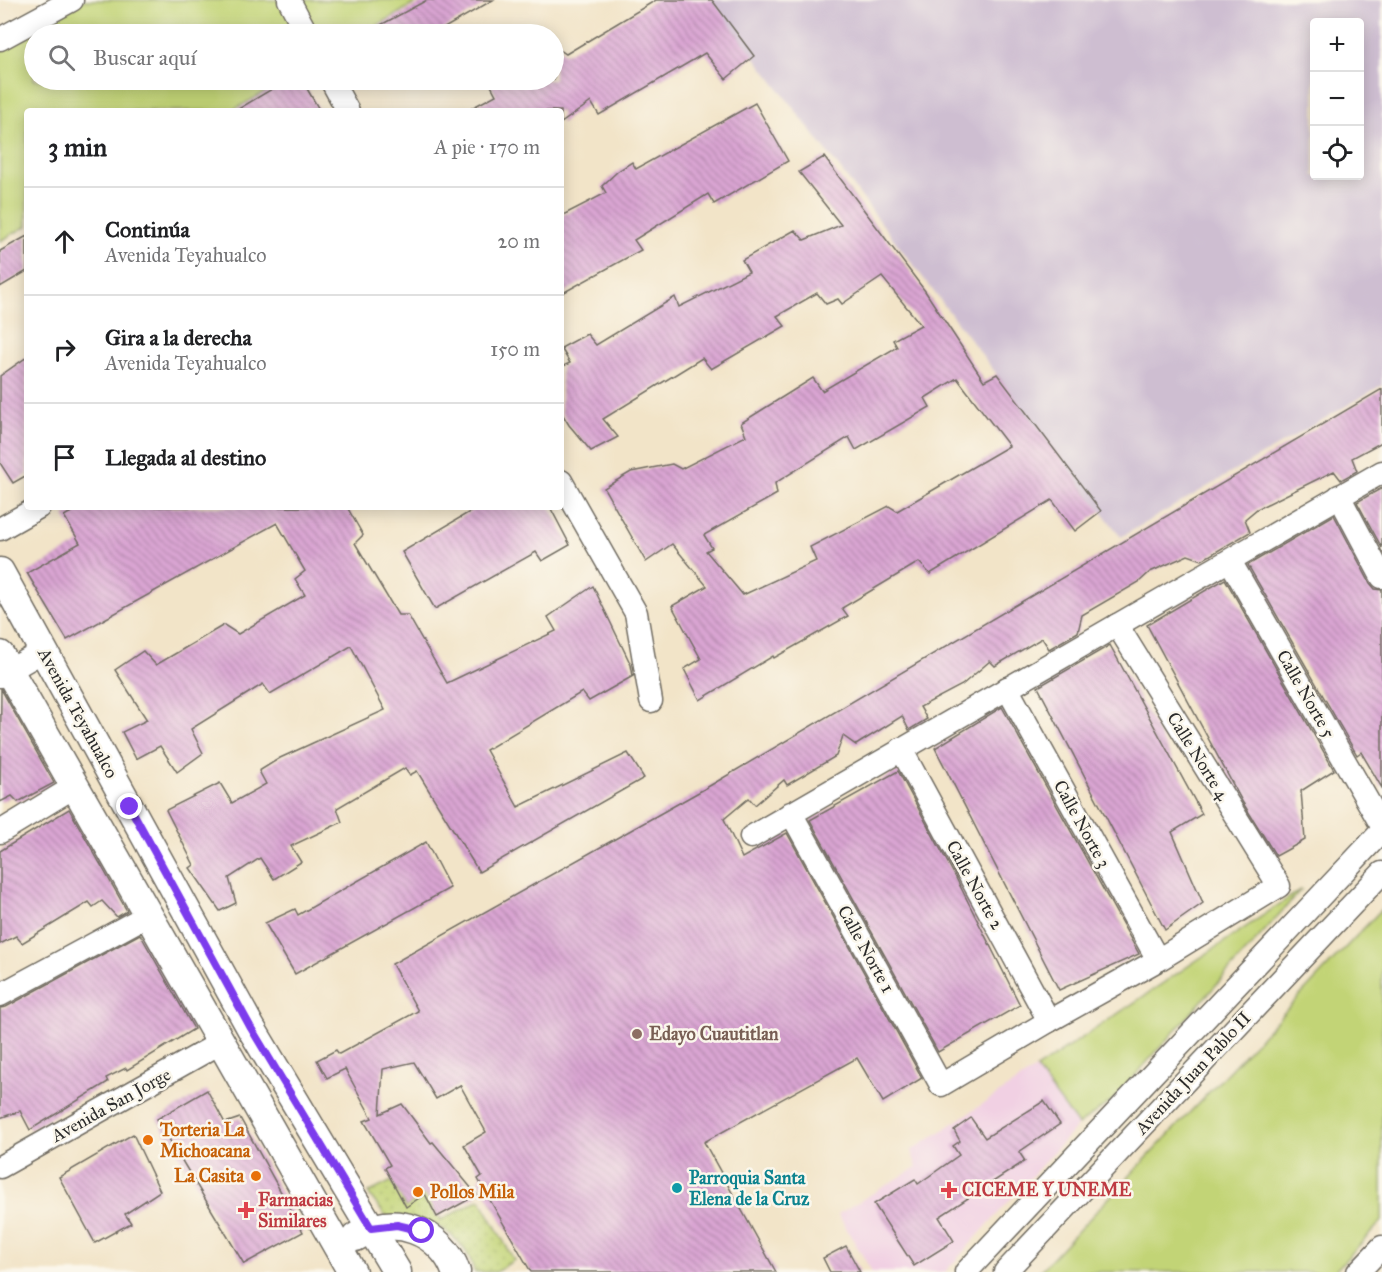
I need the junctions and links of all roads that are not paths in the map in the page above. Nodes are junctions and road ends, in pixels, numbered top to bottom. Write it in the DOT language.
graph roads {
  1 [pos="72,0"];
  2 [pos="289,0"];
  3 [pos="28,24"];
  4 [pos="302,24"];
  5 [pos="24,26"];
  6 [pos="0,39"];
  7 [pos="336,90"];
  8 [pos="346,108"];
  9 [pos="1382,472"];
  10 [pos="564,486"];
  11 [pos="1339,496"];
  12 [pos="34,510"];
  13 [pos="0,529"];
  14 [pos="1230,561"];
  15 [pos="0,572"];
  16 [pos="1382,577"];
  17 [pos="1117,625"];
  18 [pos="44,651"];
  19 [pos="3,667"];
  20 [pos="1007,688"];
  21 [pos="651,701"];
  22 [pos="901,749"];
  23 [pos="74,787"];
  24 [pos="791,813"];
  25 [pos="1382,826"];
  26 [pos="1382,831"];
  27 [pos="0,832"];
  28 [pos="752,837"];
  29 [pos="1382,873"];
  30 [pos="148,915"];
  31 [pos="1158,960"];
  32 [pos="0,995"];
  33 [pos="1049,1021"];
  34 [pos="222,1042"];
  35 [pos="0,1167"];
  36 [pos="371,1228"];
  37 [pos="1382,1247"];
  38 [pos="341,1265"];
  39 [pos="397,1272"];
  40 [pos="456,1272"];
  41 [pos="966,1272"];
  42 [pos="1005,1272"];
  43 [pos="1358,1272"];
  1 -- 3 [label="street"];
  2 -- 4 [label="street"];
  5 -- 6 [label="street"];
  7 -- 8 [label="street"];
  9 -- 11 [label="street"];
  10 -- 21 [label="street"];
  11 -- 14 [label="street"];
  11 -- 16 [label="street"];
  12 -- 13 [label="street"];
  14 -- 17 [label="street"];
  14 -- 25 [label="street, Calle Norte 5"];
  15 -- 18 [label="main road, Avenida Teyahualco"];
  17 -- 20 [label="street"];
  17 -- 31 [label="street, Calle Norte 4"];
  18 -- 19 [label="street"];
  18 -- 36 [label="main road, Avenida Teyahualco"];
  19 -- 23 [label="main road"];
  20 -- 22 [label="street"];
  20 -- 31 [label="street, Calle Norte 3"];
  22 -- 24 [label="street"];
  22 -- 33 [label="street, Calle Norte 2"];
  23 -- 27 [label="street"];
  23 -- 30 [label="main road"];
  24 -- 28 [label="street"];
  24 -- 33 [label="street, Calle Norte 1"];
  26 -- 41 [label="street"];
  29 -- 42 [label="street, Avenida Juan Pablo II"];
  30 -- 32 [label="street"];
  30 -- 34 [label="main road"];
  31 -- 33 [label="street"];
  34 -- 35 [label="street, Avenida San Jorge"];
  34 -- 38 [label="main road"];
  36 -- 38 [label="main road"];
  36 -- 39 [label="main road, Avenida Teyahualco"];
  36 -- 40 [label="main road"];
  37 -- 43 [label="street"];
}
